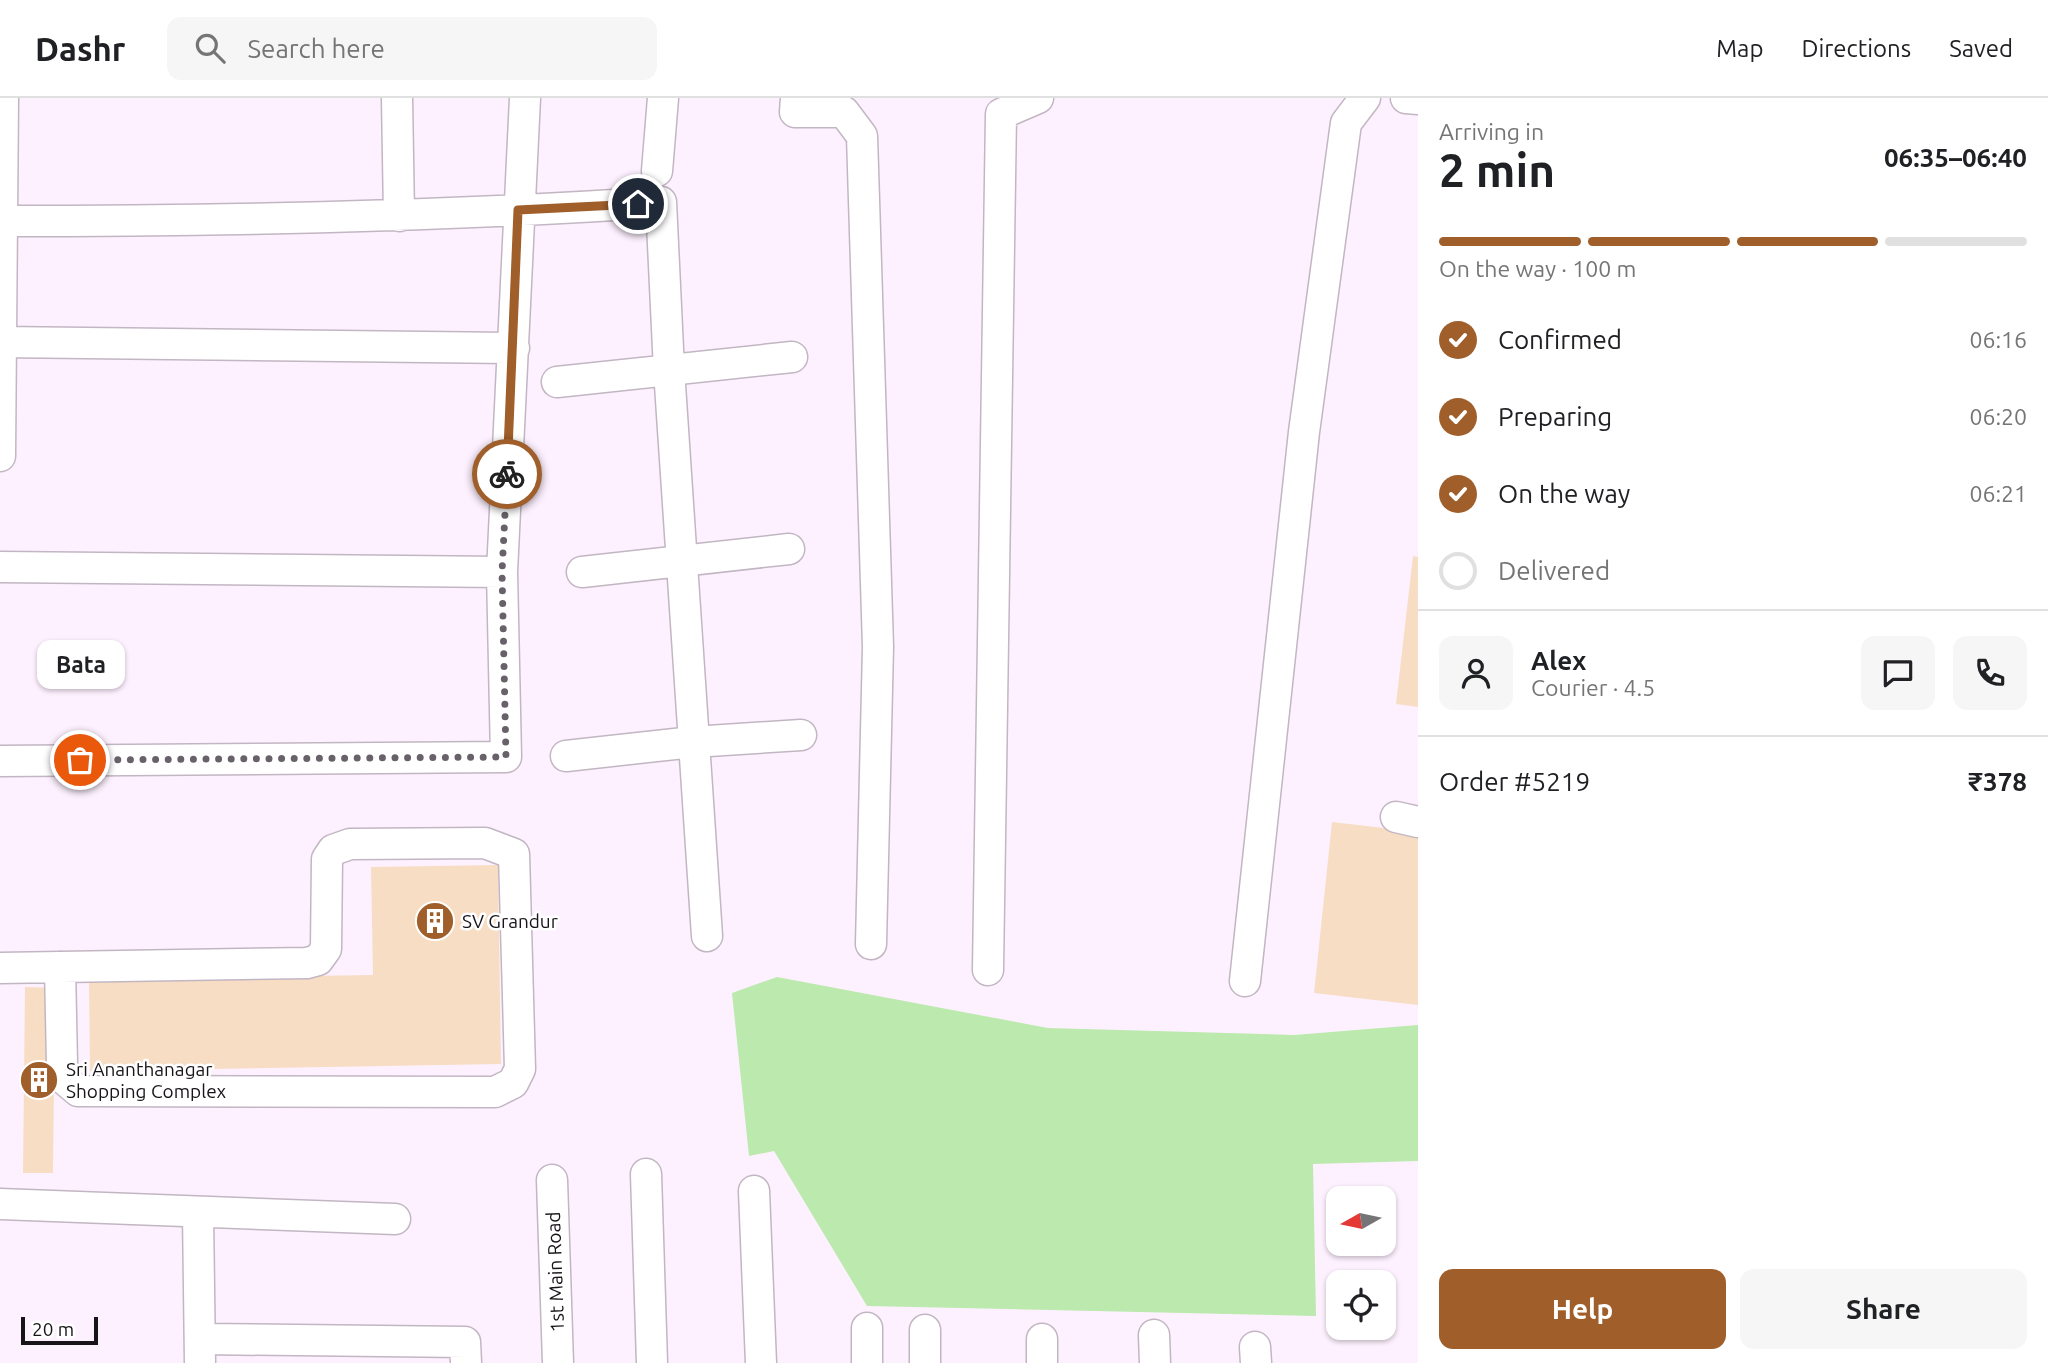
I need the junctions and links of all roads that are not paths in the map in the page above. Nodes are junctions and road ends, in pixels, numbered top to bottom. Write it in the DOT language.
graph roads {
  1 [pos="4,98"];
  2 [pos="397,98"];
  3 [pos="525,98"];
  4 [pos="663,98"];
  5 [pos="796,98"];
  6 [pos="1038,98"];
  7 [pos="1365,98"];
  8 [pos="1406,98"];
  9 [pos="1418,99"];
  10 [pos="1,159"];
  11 [pos="657,171"];
  12 [pos="518,210"];
  13 [pos="399,216"];
  14 [pos="2,221"];
  15 [pos="1,342"];
  16 [pos="514,348"];
  17 [pos="792,357"];
  18 [pos="669,370"];
  19 [pos="557,382"];
  20 [pos="0,456"];
  21 [pos="789,549"];
  22 [pos="681,560"];
  23 [pos="0,567"];
  24 [pos="502,572"];
  25 [pos="582,572"];
  26 [pos="801,735"];
  27 [pos="693,742"];
  28 [pos="566,756"];
  29 [pos="0,761"];
  30 [pos="707,936"];
  31 [pos="871,944"];
  32 [pos="60,967"];
  33 [pos="0,968"];
  34 [pos="988,970"];
  35 [pos="1245,981"];
  36 [pos="646,1174"];
  37 [pos="552,1180"];
  38 [pos="754,1192"];
  39 [pos="0,1204"];
  40 [pos="198,1213"];
  41 [pos="395,1219"];
  42 [pos="867,1328"];
  43 [pos="925,1330"];
  44 [pos="201,1351"];
  45 [pos="352,1352"];
  46 [pos="466,1363"];
  47 [pos="558,1363"];
  48 [pos="652,1363"];
  49 [pos="761,1363"];
  50 [pos="867,1363"];
  51 [pos="925,1363"];
  1 -- 10 [label="street"];
  2 -- 13 [label="street"];
  3 -- 12 [label="street"];
  4 -- 11 [label="street"];
  5 -- 31 [label="street"];
  6 -- 34 [label="street"];
  7 -- 35 [label="street"];
  8 -- 9 [label="street"];
  10 -- 14 [label="street"];
  12 -- 13 [label="street"];
  12 -- 16 [label="street"];
  12 -- 18 [label="street"];
  13 -- 14 [label="street"];
  14 -- 15 [label="street"];
  15 -- 16 [label="street"];
  15 -- 20 [label="street"];
  16 -- 24 [label="street"];
  17 -- 18 [label="street"];
  18 -- 19 [label="street"];
  18 -- 22 [label="street"];
  21 -- 22 [label="street"];
  22 -- 25 [label="street"];
  22 -- 27 [label="street"];
  23 -- 24 [label="street"];
  24 -- 29 [label="street"];
  26 -- 27 [label="street"];
  27 -- 28 [label="street"];
  27 -- 30 [label="street"];
  32 -- 32 [label="street"];
  32 -- 33 [label="street"];
  36 -- 48 [label="street"];
  37 -- 47 [label="street, 1st Main Road"];
  38 -- 49 [label="street"];
  39 -- 40 [label="street"];
  40 -- 41 [label="street"];
  40 -- 44 [label="street"];
  42 -- 50 [label="street"];
  43 -- 51 [label="street"];
  44 -- 45 [label="street"];
  45 -- 46 [label="street"];
}
